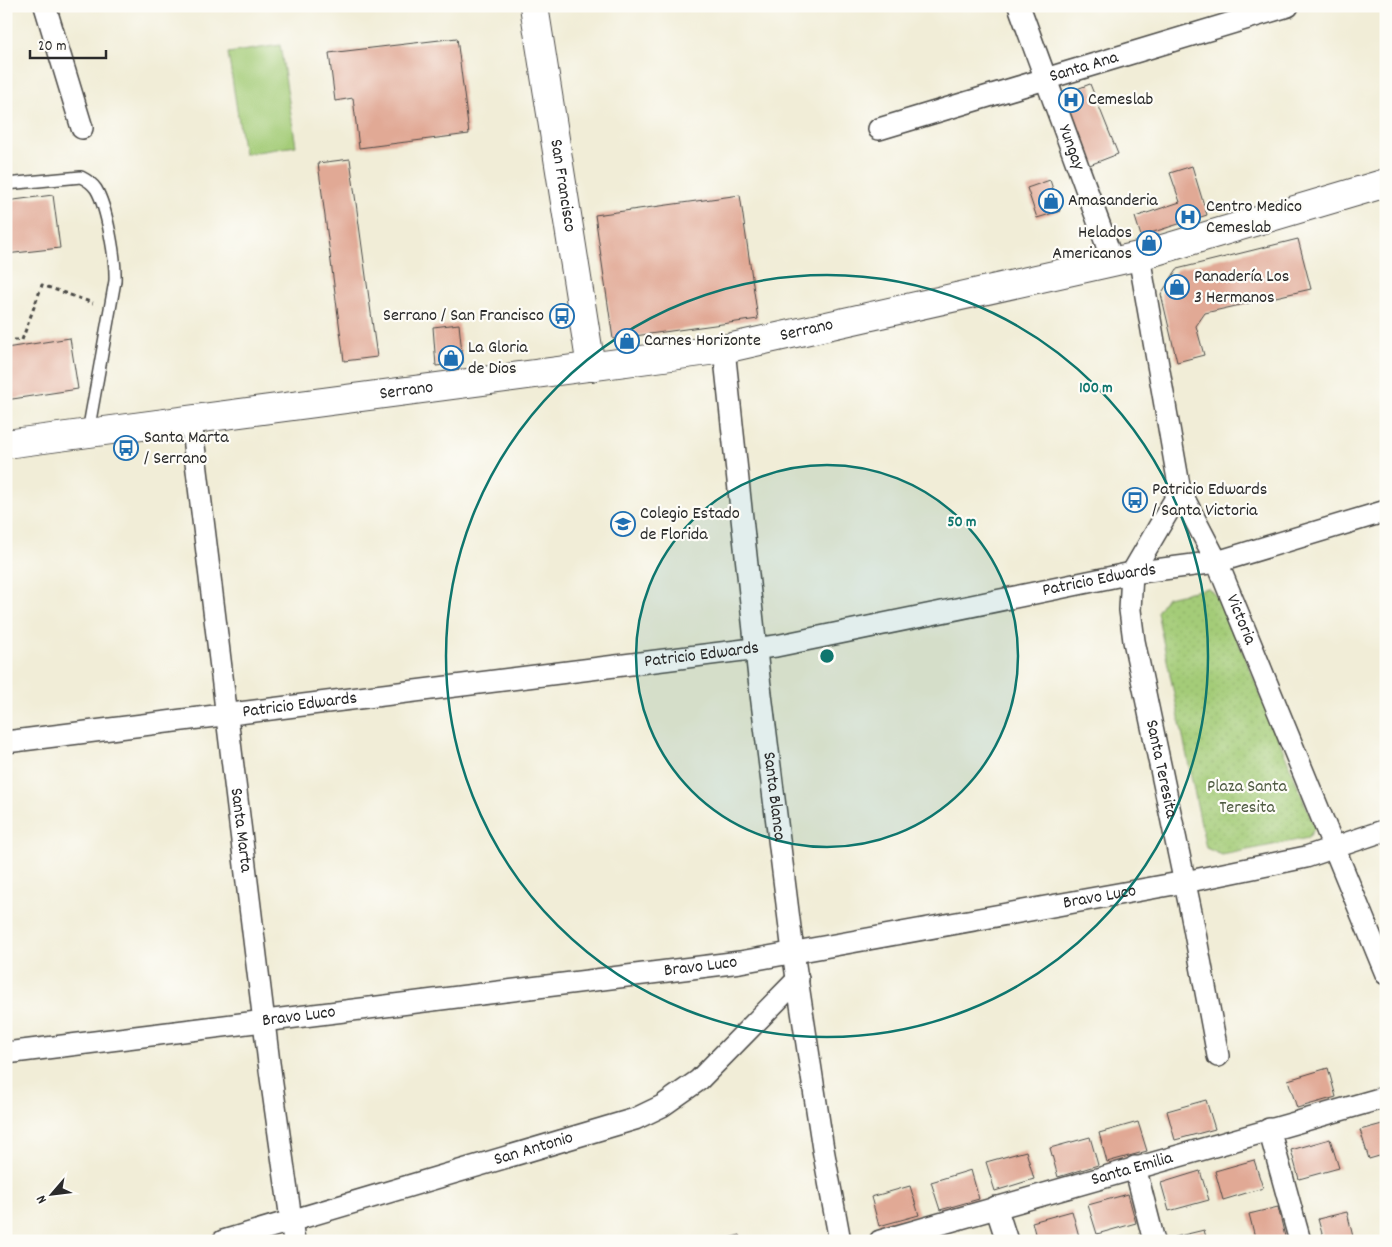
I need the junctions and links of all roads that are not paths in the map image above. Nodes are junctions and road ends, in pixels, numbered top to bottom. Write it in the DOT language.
graph roads {
  1 [pos="45,6"];
  2 [pos="534,6"];
  3 [pos="1019,6"];
  4 [pos="1288,6"];
  5 [pos="1046,79"];
  6 [pos="82,128"];
  7 [pos="879,129"];
  8 [pos="6,184"];
  9 [pos="1386,184"];
  10 [pos="1139,256"];
  11 [pos="1113,262"];
  12 [pos="724,349"];
  13 [pos="591,368"];
  14 [pos="190,421"];
  15 [pos="88,434"];
  16 [pos="6,444"];
  17 [pos="1180,491"];
  18 [pos="1386,511"];
  19 [pos="1218,562"];
  20 [pos="1132,573"];
  21 [pos="756,649"];
  22 [pos="227,714"];
  23 [pos="6,742"];
  24 [pos="1386,830"];
  25 [pos="1334,847"];
  26 [pos="1185,882"];
  27 [pos="793,952"];
  28 [pos="1386,974"];
  29 [pos="798,979"];
  30 [pos="264,1020"];
  31 [pos="6,1053"];
  32 [pos="1218,1056"];
  33 [pos="1386,1097"];
  34 [pos="1269,1129"];
  35 [pos="1135,1167"];
  36 [pos="996,1207"];
  37 [pos="293,1231"];
  38 [pos="223,1241"];
  39 [pos="840,1241"];
  40 [pos="880,1241"];
  41 [pos="1007,1241"];
  42 [pos="1154,1241"];
  43 [pos="1300,1241"];
  1 -- 6 [label="street"];
  2 -- 13 [label="main road, San Francisco"];
  3 -- 5 [label="street, Yungay"];
  4 -- 5 [label="street, Santa Ana"];
  5 -- 7 [label="street, Santa Ana"];
  5 -- 11 [label="street, Yungay"];
  8 -- 15 [label="lane"];
  9 -- 10 [label="main road, Serrano"];
  10 -- 11 [label="main road, Serrano"];
  10 -- 17 [label="street, Victoria"];
  11 -- 12 [label="main road, Serrano"];
  12 -- 13 [label="main road, Serrano"];
  12 -- 21 [label="street, Santa Blanca"];
  13 -- 14 [label="main road, Serrano"];
  14 -- 15 [label="main road, Serrano"];
  14 -- 22 [label="street, Santa Marta"];
  15 -- 16 [label="main road, Serrano"];
  17 -- 19 [label="street, Victoria"];
  17 -- 20 [label="street, Santa Teresita"];
  18 -- 19 [label="street, Patricio Edwards"];
  19 -- 20 [label="street, Patricio Edwards"];
  19 -- 25 [label="street, Victoria"];
  20 -- 21 [label="street, Patricio Edwards"];
  20 -- 26 [label="street, Santa Teresita"];
  21 -- 22 [label="street, Patricio Edwards"];
  21 -- 27 [label="street, Santa Blanca"];
  22 -- 23 [label="street, Patricio Edwards"];
  22 -- 30 [label="street, Santa Marta"];
  24 -- 25 [label="street, Bravo Luco"];
  25 -- 26 [label="street, Bravo Luco"];
  25 -- 28 [label="street, Victoria"];
  26 -- 27 [label="street, Bravo Luco"];
  26 -- 32 [label="street, Santa Teresita"];
  27 -- 29 [label="street, Santa Blanca"];
  27 -- 30 [label="street, Bravo Luco"];
  29 -- 37 [label="street, San Antonio"];
  29 -- 39 [label="street, Santa Blanca"];
  30 -- 31 [label="street, Bravo Luco"];
  30 -- 37 [label="street, Santa Marta"];
  33 -- 34 [label="street, Santa Emilia"];
  34 -- 35 [label="street, Santa Emilia"];
  34 -- 43 [label="street"];
  35 -- 36 [label="street, Santa Emilia"];
  35 -- 42 [label="street"];
  36 -- 40 [label="street, Santa Emilia"];
  36 -- 41 [label="street"];
  37 -- 38 [label="street, San Antonio"];
}
